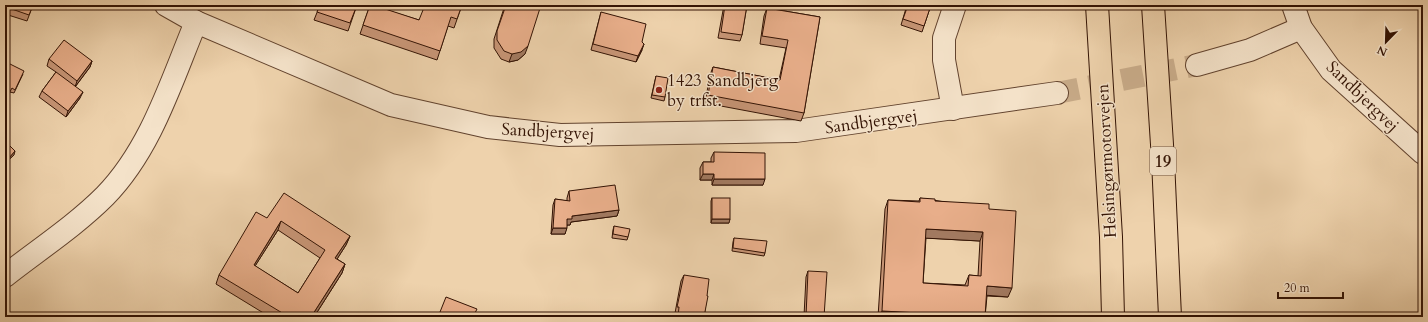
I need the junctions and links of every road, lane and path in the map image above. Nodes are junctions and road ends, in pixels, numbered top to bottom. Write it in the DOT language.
graph roads {
  1 [pos="166,5"];
  2 [pos="955,5"];
  3 [pos="1097,5"];
  4 [pos="1153,5"];
  5 [pos="1293,5"];
  6 [pos="196,22"];
  7 [pos="1302,28"];
  8 [pos="1198,65"];
  9 [pos="1058,93"];
  10 [pos="953,109"];
  11 [pos="1423,153"];
  12 [pos="5,276"];
  13 [pos="1113,317"];
  14 [pos="1170,317"];
  1 -- 6 [label="street, Sandbjergvej"];
  2 -- 10 [label="street"];
  3 -- 13 [label="highway, Helsingørmotorvejen"];
  4 -- 14 [label="highway, 19"];
  5 -- 7 [label="street, Sandbjergvej"];
  6 -- 10 [label="street, Sandbjergvej"];
  6 -- 12 [label="street"];
  7 -- 8 [label="street"];
  7 -- 11 [label="street, Sandbjergvej"];
  9 -- 10 [label="street, Sandbjergvej"];
}
